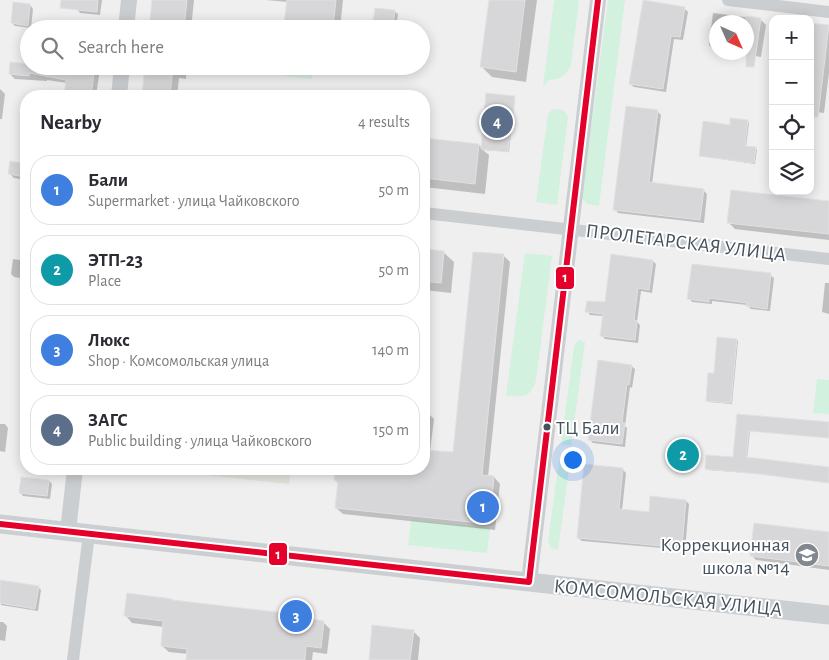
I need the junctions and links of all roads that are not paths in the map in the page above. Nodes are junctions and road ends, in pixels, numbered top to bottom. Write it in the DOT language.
graph roads {
  1 [pos="129,0"];
  2 [pos="598,0"];
  3 [pos="728,0"];
  4 [pos="829,12"];
  5 [pos="127,20"];
  6 [pos="121,75"];
  7 [pos="120,90"];
  8 [pos="430,214"];
  9 [pos="570,229"];
  10 [pos="829,259"];
  11 [pos="75,475"];
  12 [pos="0,524"];
  13 [pos="68,531"];
  14 [pos="89,534"];
  15 [pos="528,582"];
  16 [pos="829,615"];
  17 [pos="72,660"];
  1 -- 5 [label="street"];
  2 -- 9 [label="street"];
  3 -- 4 [label="street"];
  6 -- 7 [label="street"];
  8 -- 9 [label="street, ПРОЛЕТАРСКАЯ УЛИЦА"];
  9 -- 10 [label="street, ПРОЛЕТАРСКАЯ УЛИЦА"];
  9 -- 15 [label="street"];
  11 -- 13 [label="street"];
  12 -- 13 [label="main road, КОМСОМОЛЬСКАЯ УЛИЦА"];
  13 -- 14 [label="main road, КОМСОМОЛЬСКАЯ УЛИЦА"];
  14 -- 15 [label="main road, КОМСОМОЛЬСКАЯ УЛИЦА"];
  14 -- 17 [label="street"];
  15 -- 16 [label="main road, КОМСОМОЛЬСКАЯ УЛИЦА"];
}
